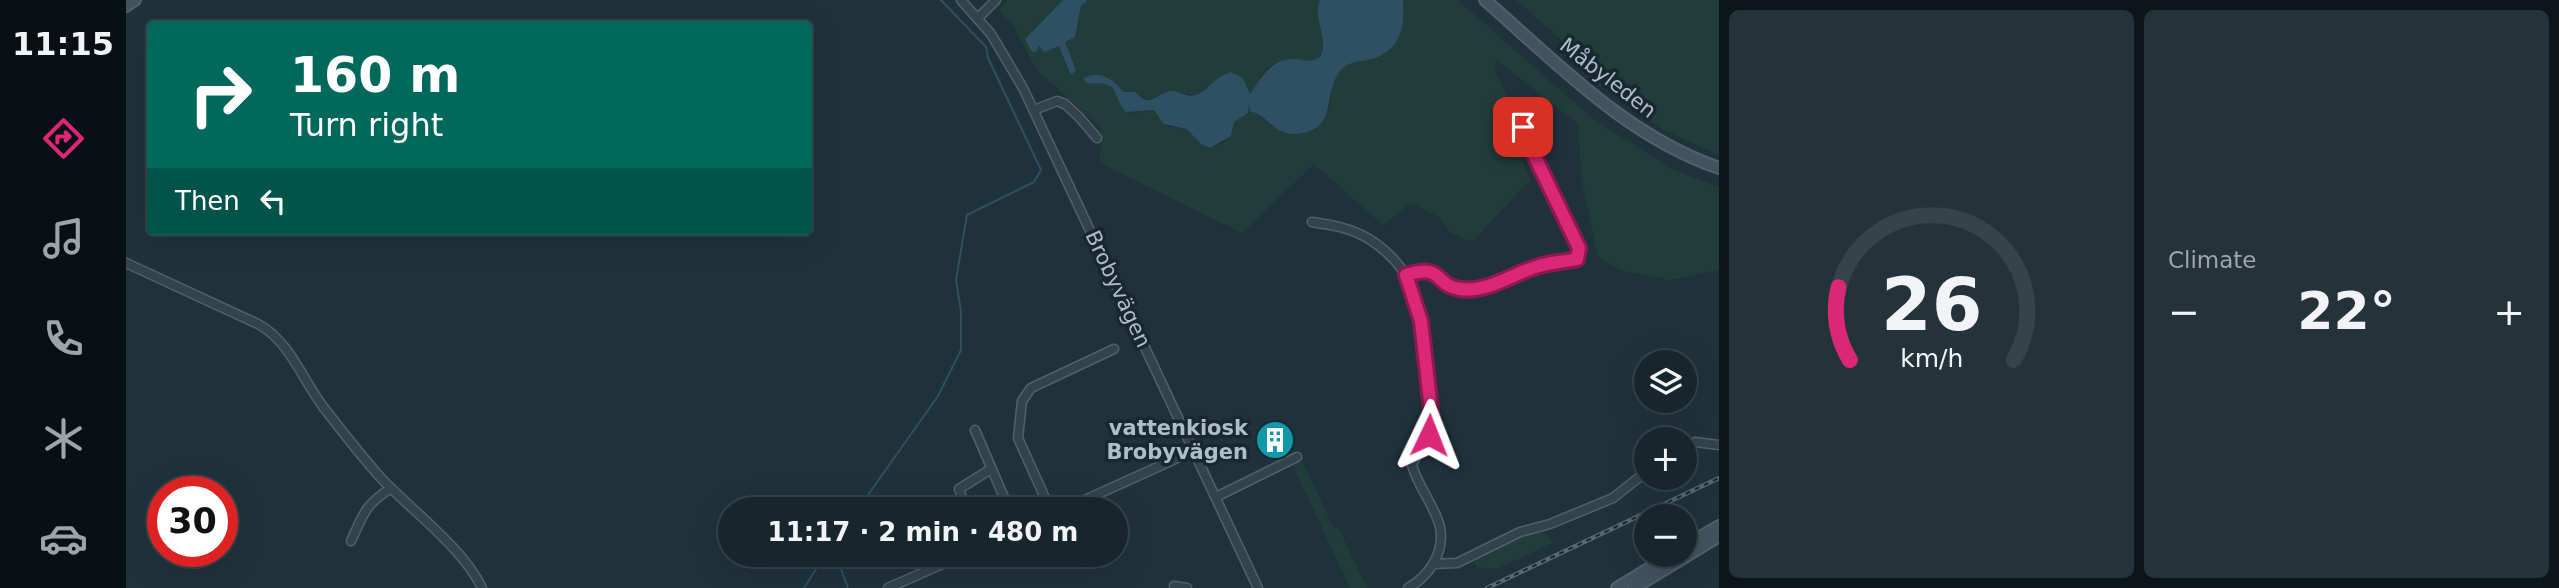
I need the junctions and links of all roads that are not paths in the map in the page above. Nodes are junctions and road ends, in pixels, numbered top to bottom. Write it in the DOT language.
graph roads {
  1 [pos="135,0"];
  2 [pos="961,0"];
  3 [pos="996,0"];
  4 [pos="1485,0"];
  5 [pos="126,6"];
  6 [pos="978,18"];
  7 [pos="1034,110"];
  8 [pos="1523,127"];
  9 [pos="1097,138"];
  10 [pos="1719,168"];
  11 [pos="1312,222"];
  12 [pos="126,263"];
  13 [pos="1406,275"];
  14 [pos="1114,349"];
  15 [pos="975,430"];
  16 [pos="1697,442"];
  17 [pos="1719,445"];
  18 [pos="1193,450"];
  19 [pos="1297,457"];
  20 [pos="991,469"];
  21 [pos="1634,481"];
  22 [pos="391,488"];
  23 [pos="962,497"];
  24 [pos="1004,497"];
  25 [pos="1045,497"];
  26 [pos="1091,497"];
  27 [pos="1216,497"];
  28 [pos="1719,526"];
  29 [pos="1719,536"];
  30 [pos="1697,539"];
  31 [pos="351,541"];
  32 [pos="1433,564"];
  33 [pos="936,567"];
  34 [pos="1651,567"];
  35 [pos="1174,586"];
  36 [pos="482,588"];
  37 [pos="888,588"];
  38 [pos="1186,588"];
  39 [pos="1258,588"];
  40 [pos="1408,588"];
  41 [pos="1617,588"];
  42 [pos="1634,588"];
  1 -- 5 [label="street"];
  2 -- 6 [label="street, Brobyvägen"];
  3 -- 6 [label="street"];
  4 -- 10 [label="street, Måbyleden"];
  6 -- 7 [label="street, Brobyvägen"];
  7 -- 9 [label="street"];
  7 -- 18 [label="street, Brobyvägen"];
  8 -- 13 [label="street"];
  11 -- 13 [label="street"];
  12 -- 22 [label="street"];
  13 -- 32 [label="street"];
  14 -- 25 [label="street"];
  15 -- 20 [label="street"];
  16 -- 17 [label="street"];
  18 -- 26 [label="street"];
  18 -- 27 [label="street, Brobyvägen"];
  19 -- 27 [label="street"];
  20 -- 23 [label="street"];
  20 -- 24 [label="street"];
  21 -- 32 [label="street"];
  22 -- 31 [label="street"];
  22 -- 36 [label="street"];
  27 -- 39 [label="street, Brobyvägen"];
  28 -- 30 [label="street"];
  29 -- 42 [label="street"];
  32 -- 40 [label="street"];
  33 -- 37 [label="street"];
  34 -- 41 [label="street"];
  35 -- 38 [label="street"];
}
